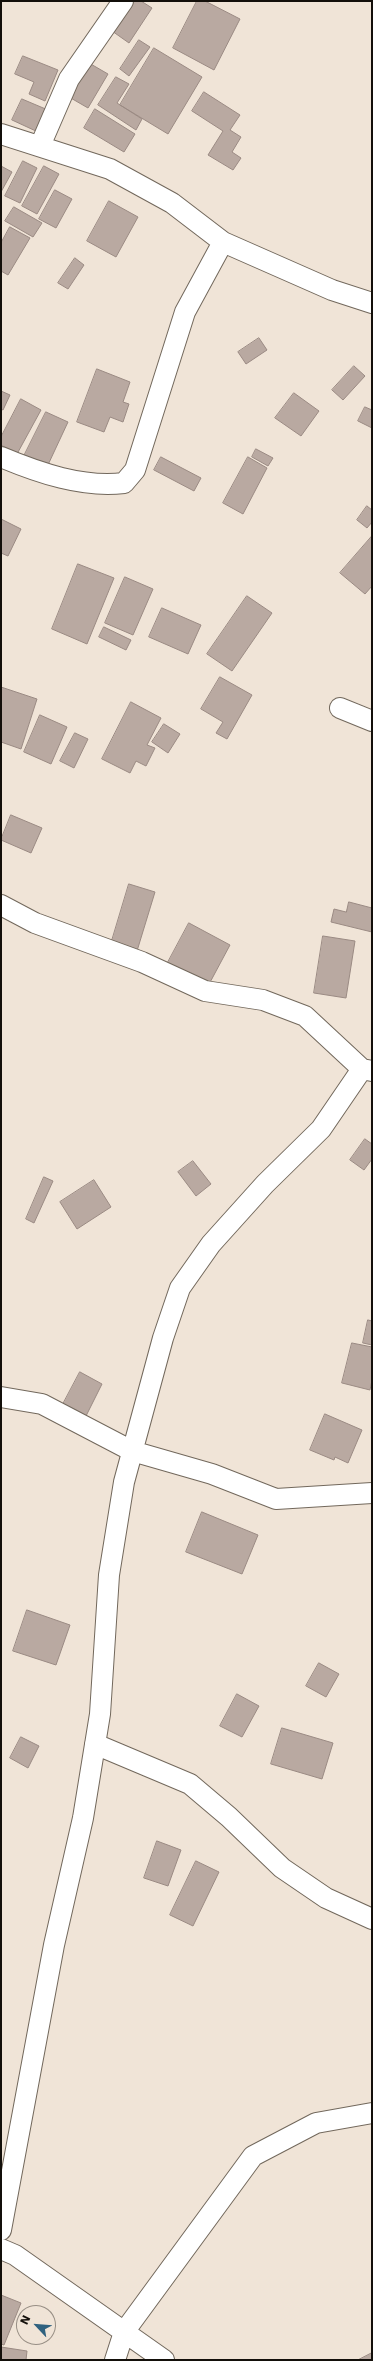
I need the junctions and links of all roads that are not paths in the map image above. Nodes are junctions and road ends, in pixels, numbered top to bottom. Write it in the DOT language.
graph roads {
  1 [pos="123,1"];
  2 [pos="1,134"];
  3 [pos="40,146"];
  4 [pos="223,242"];
  5 [pos="372,303"];
  6 [pos="1,457"];
  7 [pos="340,708"];
  8 [pos="372,721"];
  9 [pos="1,905"];
  10 [pos="367,1070"];
  11 [pos="1,1397"];
  12 [pos="132,1451"];
  13 [pos="372,1493"];
  14 [pos="95,1744"];
  15 [pos="372,1919"];
  16 [pos="372,2113"];
  17 [pos="8,2252"];
  18 [pos="124,2332"];
  19 [pos="115,2360"];
  20 [pos="164,2360"];
  1 -- 3 [label="street"];
  2 -- 3 [label="street"];
  3 -- 4 [label="street"];
  4 -- 5 [label="street"];
  4 -- 6 [label="street"];
  7 -- 8 [label="street"];
  9 -- 10 [label="street"];
  10 -- 12 [label="street"];
  11 -- 12 [label="street"];
  12 -- 13 [label="street"];
  12 -- 14 [label="street"];
  14 -- 15 [label="street"];
  14 -- 17 [label="street"];
  16 -- 18 [label="street"];
  17 -- 18 [label="street"];
  18 -- 19 [label="street"];
  18 -- 20 [label="street"];
}
